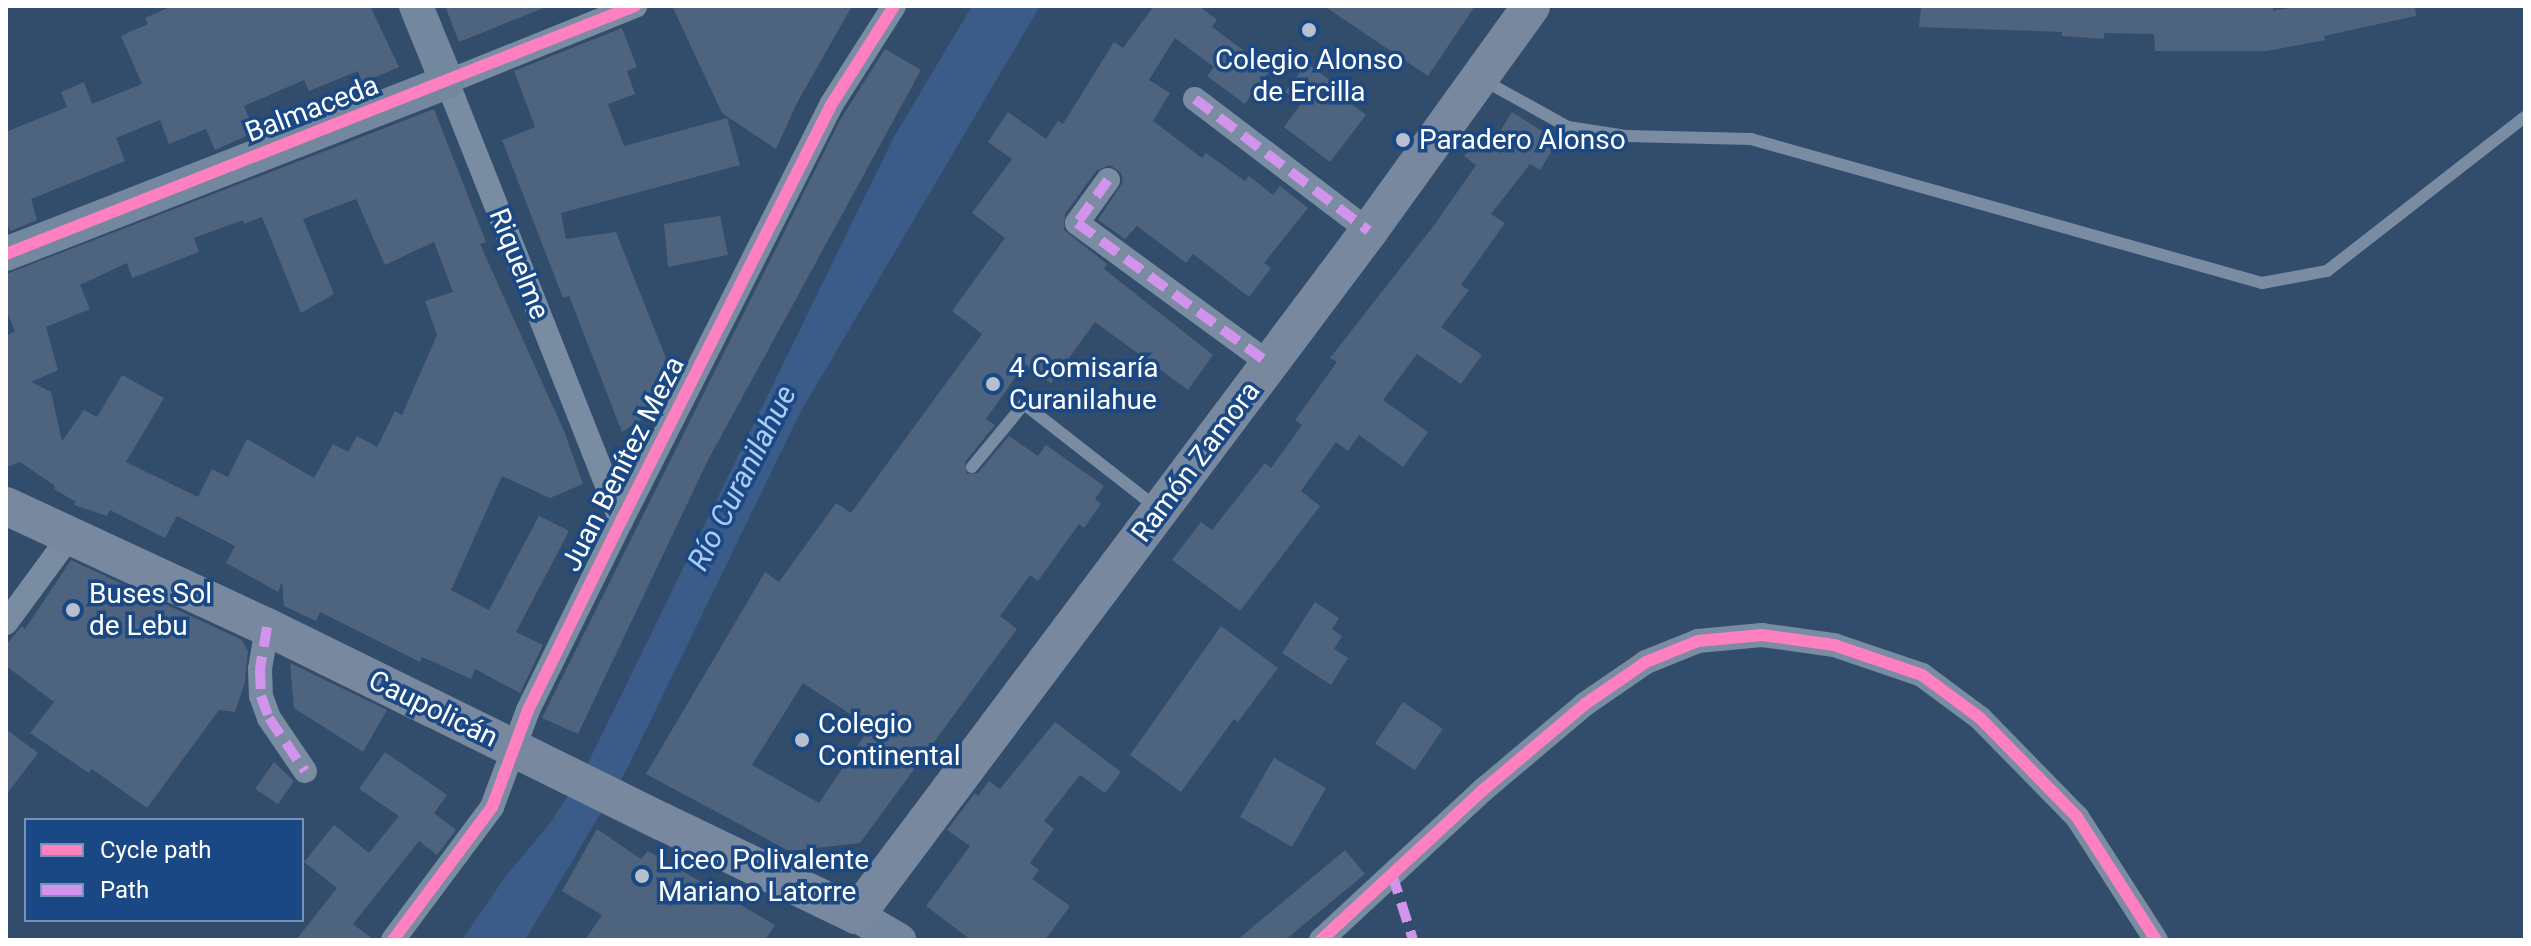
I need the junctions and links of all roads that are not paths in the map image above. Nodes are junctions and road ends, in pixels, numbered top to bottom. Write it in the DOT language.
graph roads {
  1 [pos="416,6"];
  2 [pos="635,6"];
  3 [pos="894,6"];
  4 [pos="1531,6"];
  5 [pos="1480,78"];
  6 [pos="447,82"];
  7 [pos="1195,99"];
  8 [pos="2525,117"];
  9 [pos="1108,180"];
  10 [pos="1369,231"];
  11 [pos="6,254"];
  12 [pos="1270,364"];
  13 [pos="972,467"];
  14 [pos="6,506"];
  15 [pos="1160,510"];
  16 [pos="621,521"];
  17 [pos="70,536"];
  18 [pos="6,623"];
  19 [pos="267,627"];
  20 [pos="305,771"];
  21 [pos="856,915"];
  22 [pos="393,940"];
  23 [pos="899,940"];
  24 [pos="1321,940"];
  25 [pos="2156,940"];
  1 -- 6 [label="street, Riquelme"];
  2 -- 6 [label="street, Balmaceda"];
  3 -- 16 [label="street, Juan Benítez Meza"];
  4 -- 5 [label="main road, Ramón Zamora"];
  5 -- 8 [label="lane"];
  5 -- 10 [label="main road, Ramón Zamora"];
  6 -- 11 [label="street, Balmaceda"];
  6 -- 16 [label="street, Riquelme"];
  7 -- 10 [label="street"];
  9 -- 12 [label="street"];
  10 -- 12 [label="main road, Ramón Zamora"];
  12 -- 15 [label="main road, Ramón Zamora"];
  13 -- 15 [label="lane"];
  14 -- 17 [label="main road, Caupolicán"];
  15 -- 21 [label="main road, Ramón Zamora"];
  16 -- 22 [label="street, Juan Benítez Meza"];
  17 -- 18 [label="street"];
  17 -- 19 [label="main road, Caupolicán"];
  19 -- 20 [label="street"];
  19 -- 21 [label="main road, Caupolicán, bridge"];
  21 -- 23 [label="street, Caupolicán"];
  24 -- 25 [label="street"];
}
